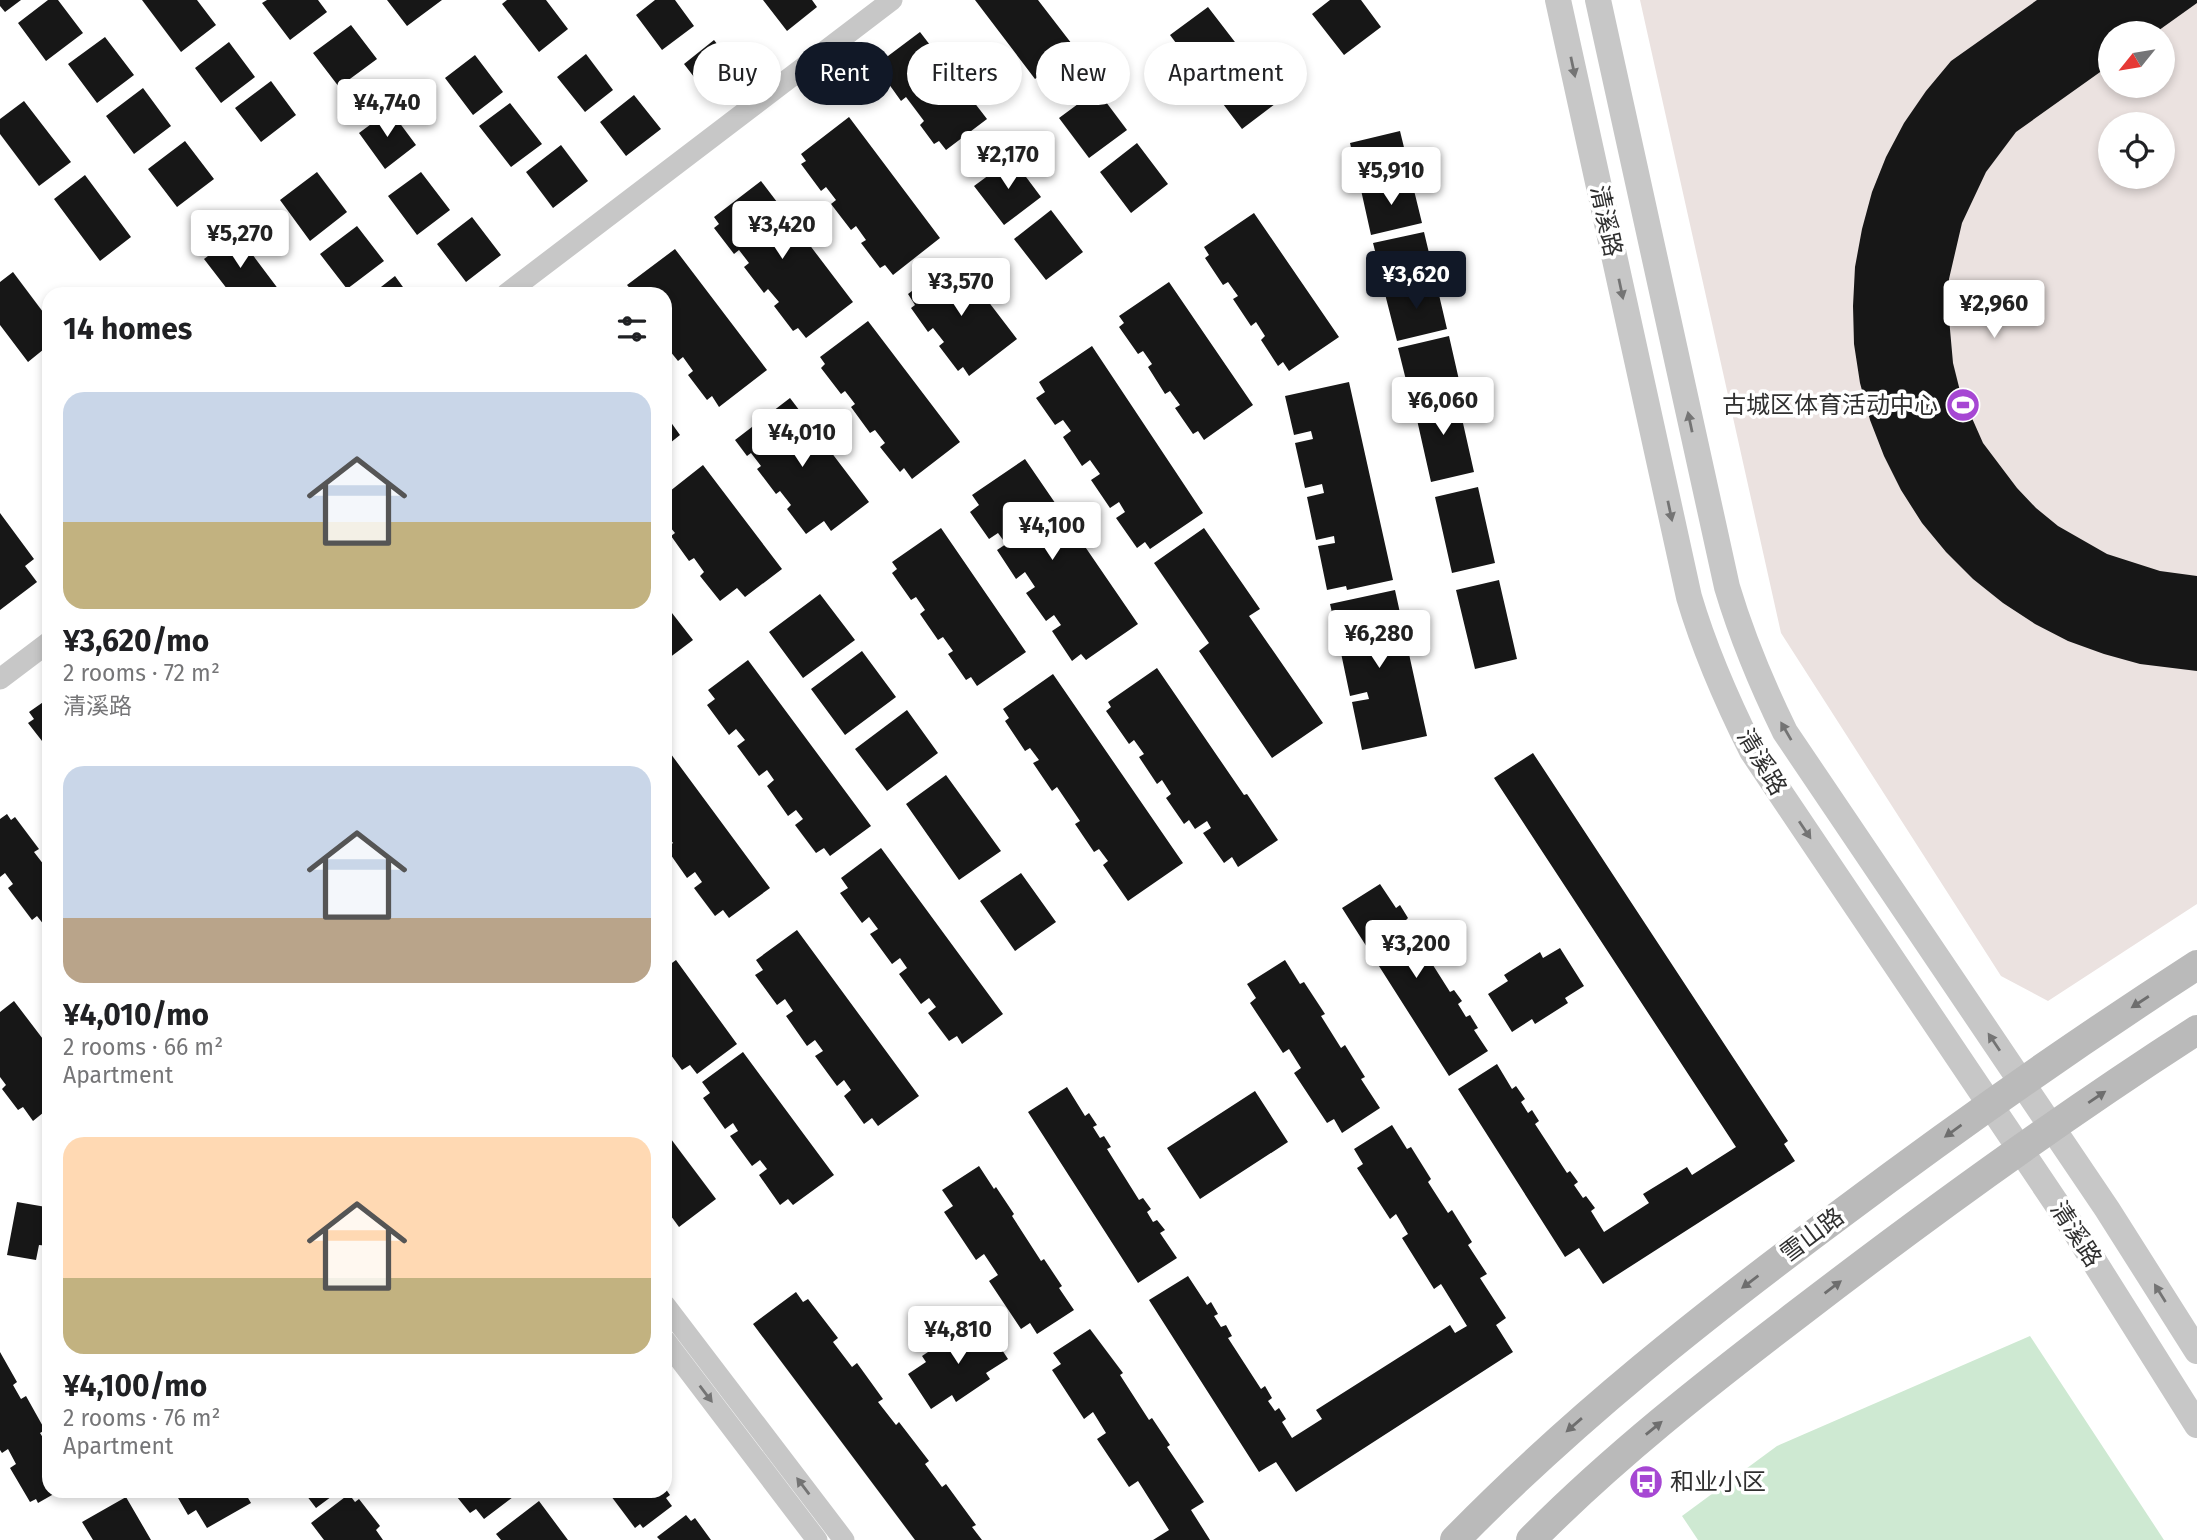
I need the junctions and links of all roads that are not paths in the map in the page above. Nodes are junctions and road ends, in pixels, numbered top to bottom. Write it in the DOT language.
graph roads {
  1 [pos="892,0"];
  2 [pos="1558,0"];
  3 [pos="1598,0"];
  4 [pos="515,287"];
  5 [pos="42,647"];
  6 [pos="0,679"];
  7 [pos="2197,965"];
  8 [pos="2197,1030"];
  9 [pos="2022,1083"];
  10 [pos="1990,1105"];
  11 [pos="2052,1128"];
  12 [pos="2021,1150"];
  13 [pos="672,1314"];
  14 [pos="672,1349"];
  15 [pos="2197,1351"];
  16 [pos="2197,1425"];
  17 [pos="817,1540"];
  18 [pos="844,1540"];
  19 [pos="1455,1540"];
  20 [pos="1531,1540"];
  1 -- 4 [label="street"];
  2 -- 10 [label="street, 清溪路, one-way"];
  9 -- 3 [label="street, 清溪路, one-way"];
  5 -- 6 [label="street"];
  7 -- 9 [label="main road, 雪山路, one-way"];
  11 -- 8 [label="main road, one-way"];
  9 -- 10 [label="main road, 雪山路"];
  9 -- 11 [label="street, 清溪路"];
  10 -- 12 [label="street, 清溪路"];
  10 -- 19 [label="main road, 雪山路, one-way"];
  11 -- 12 [label="main road"];
  15 -- 11 [label="street, 清溪路, one-way"];
  12 -- 16 [label="street, 清溪路"];
  20 -- 12 [label="main road, one-way"];
  18 -- 13 [label="street, one-way"];
  14 -- 17 [label="street, one-way"];
}
